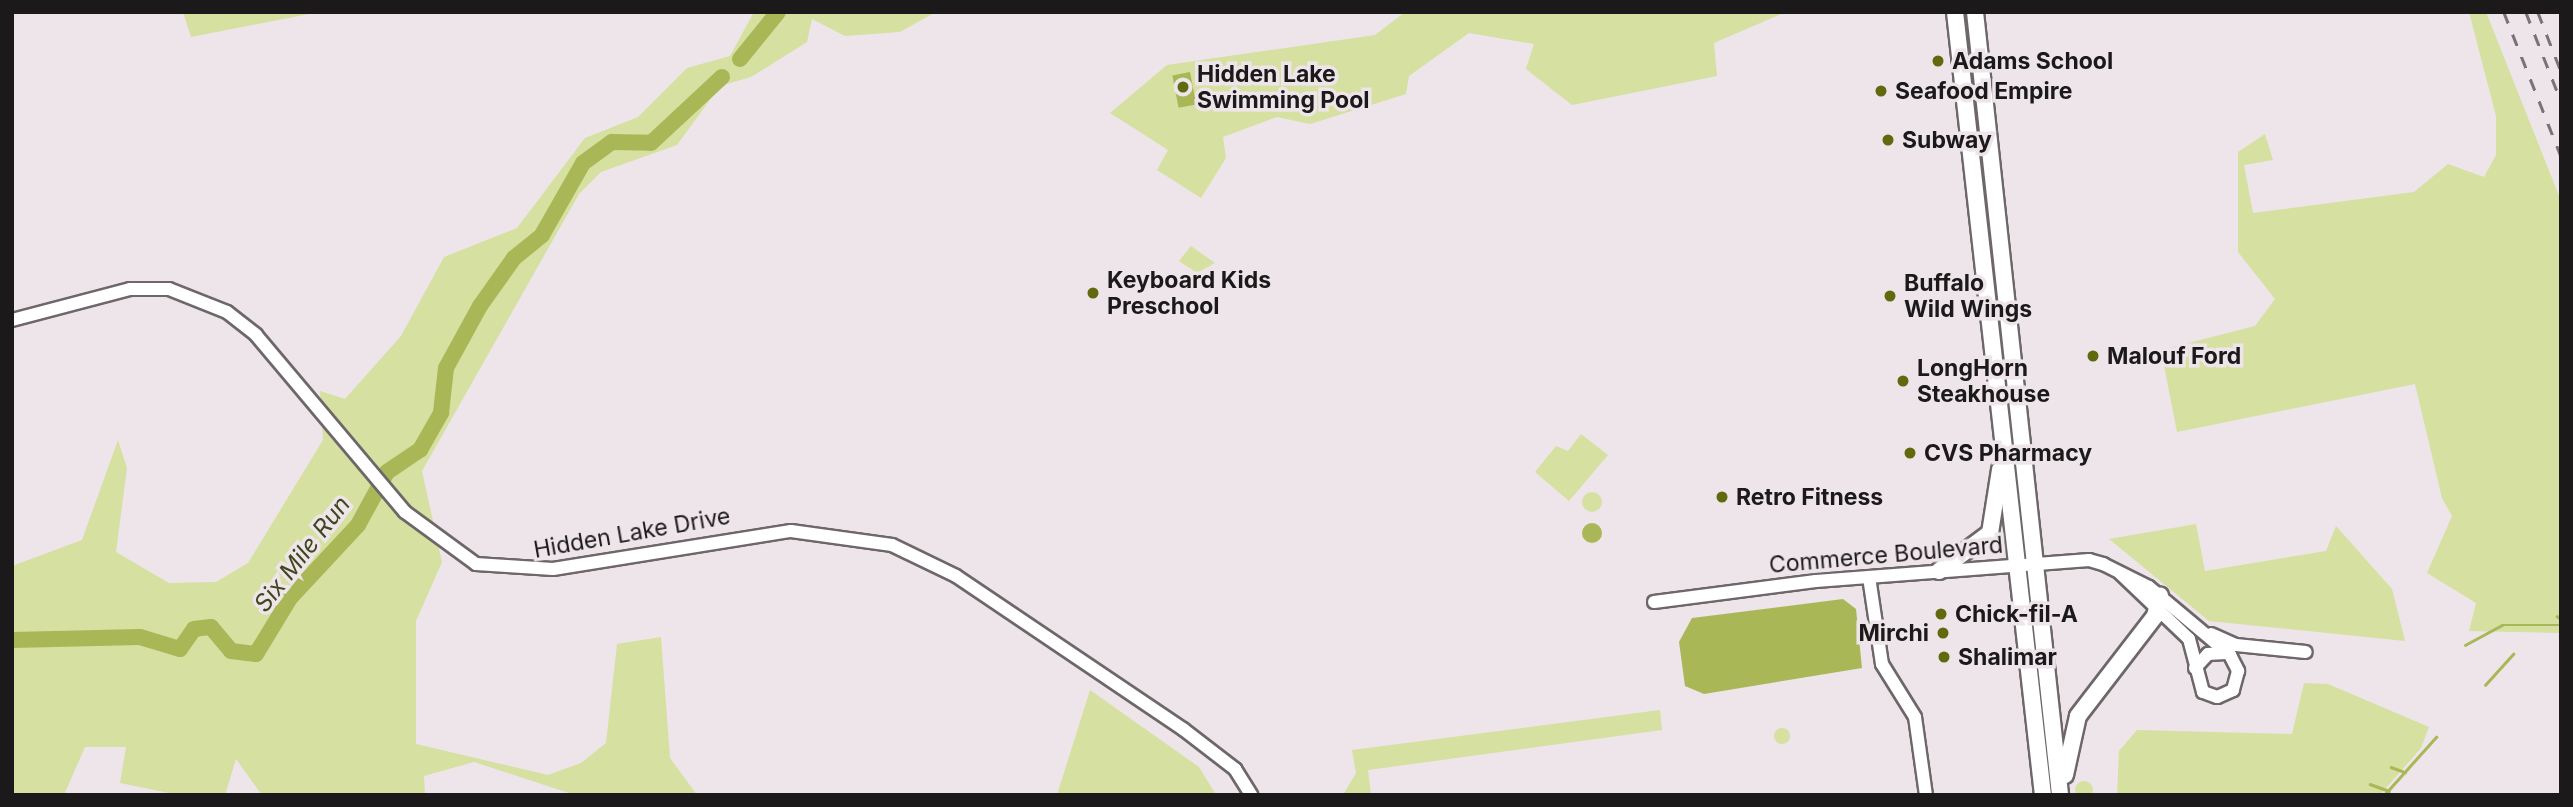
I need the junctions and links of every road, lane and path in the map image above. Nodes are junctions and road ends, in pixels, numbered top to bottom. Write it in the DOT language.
graph roads {
  1 [pos="1955,12"];
  2 [pos="1975,12"];
  3 [pos="12,320"];
  4 [pos="2003,433"];
  5 [pos="2035,562"];
  6 [pos="2018,564"];
  7 [pos="1939,572"];
  8 [pos="1869,577"];
  9 [pos="1654,602"];
  10 [pos="2159,604"];
  11 [pos="2191,622"];
  12 [pos="2306,652"];
  13 [pos="2226,653"];
  14 [pos="2195,668"];
  15 [pos="1251,795"];
  16 [pos="1926,795"];
  17 [pos="2043,795"];
  18 [pos="2062,795"];
  1 -- 4 [label="highway"];
  2 -- 5 [label="highway"];
  3 -- 15 [label="street, Hidden Lake Drive"];
  4 -- 6 [label="highway"];
  4 -- 7 [label="highway"];
  5 -- 6 [label="street, Commerce Boulevard"];
  5 -- 10 [label="street, Commerce Boulevard"];
  5 -- 18 [label="highway"];
  6 -- 7 [label="street, Commerce Boulevard"];
  6 -- 17 [label="highway"];
  7 -- 8 [label="street, Commerce Boulevard"];
  8 -- 9 [label="street, Commerce Boulevard"];
  8 -- 16 [label="street"];
  10 -- 11 [label="street, Commerce Boulevard"];
  10 -- 14 [label="street, Commerce Boulevard"];
  10 -- 18 [label="highway"];
  11 -- 12 [label="street"];
  11 -- 13 [label="street, Commerce Boulevard"];
  13 -- 14 [label="street"];
  13 -- 14 [label="street"];
}
